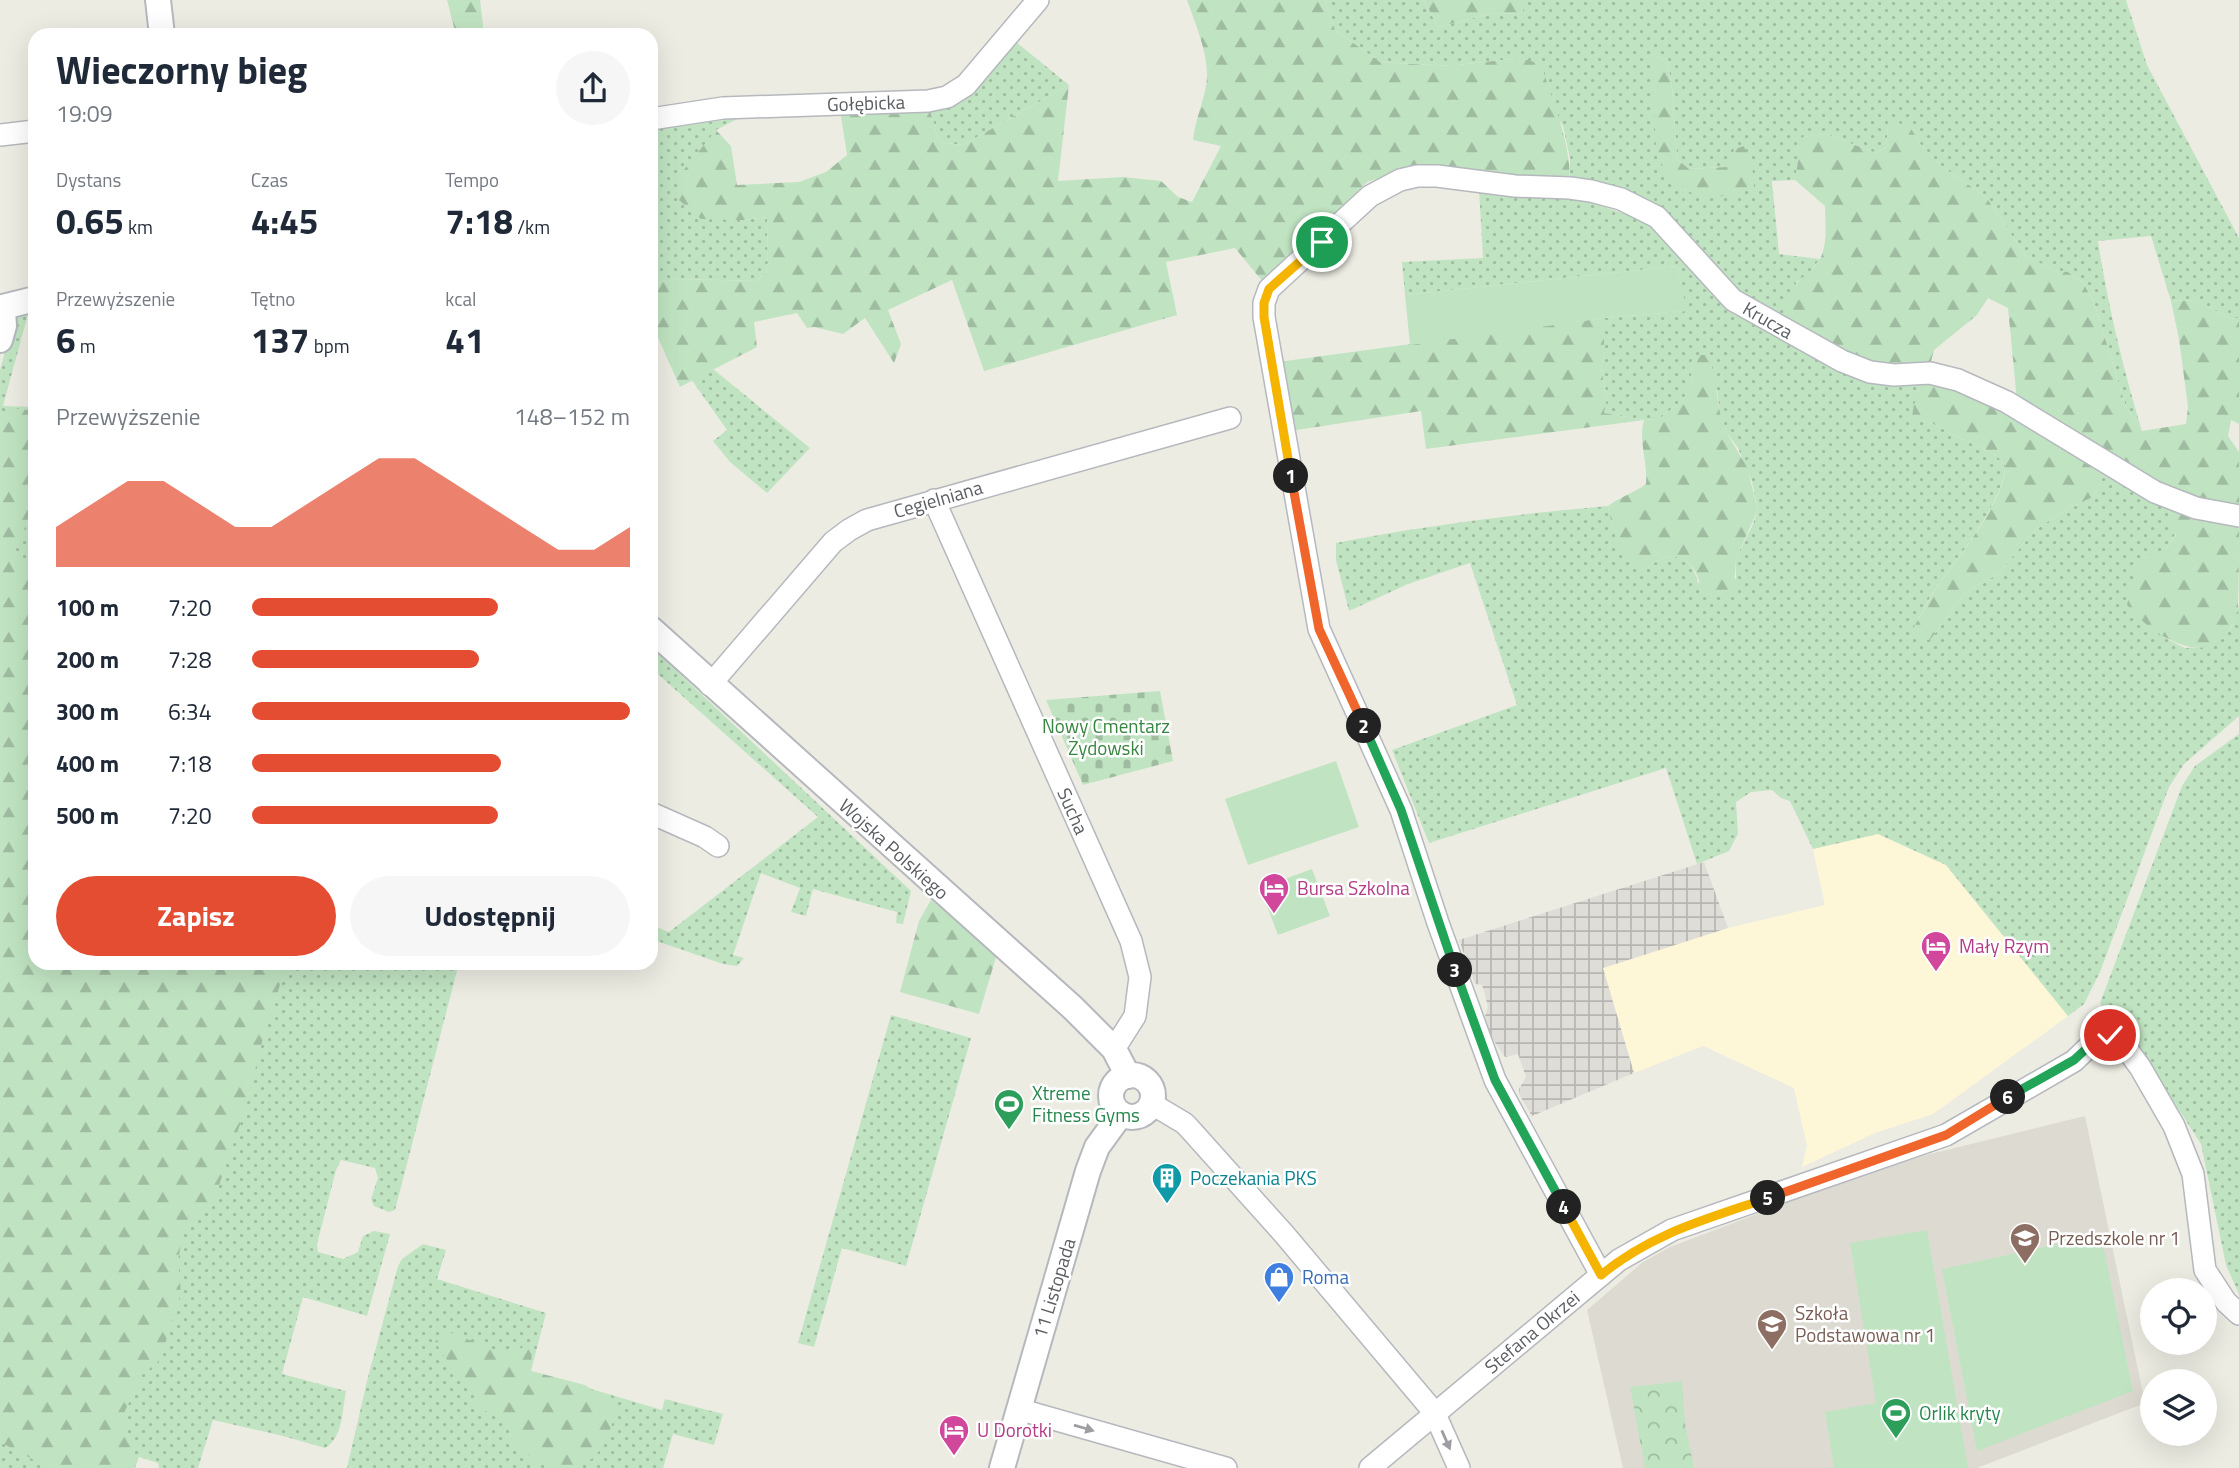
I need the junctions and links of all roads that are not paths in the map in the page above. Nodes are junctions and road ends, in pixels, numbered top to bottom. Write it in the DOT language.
graph roads {
  1 [pos="158,0"];
  2 [pos="1031,3"];
  3 [pos="161,28"];
  4 [pos="658,118"];
  5 [pos="28,132"];
  6 [pos="0,135"];
  7 [pos="28,301"];
  8 [pos="2,307"];
  9 [pos="0,340"];
  10 [pos="1230,418"];
  11 [pos="934,500"];
  12 [pos="2239,516"];
  13 [pos="658,636"];
  14 [pos="710,685"];
  15 [pos="658,816"];
  16 [pos="718,846"];
  17 [pos="1114,1049"];
  18 [pos="1128,1076"];
  19 [pos="1152,1104"];
  20 [pos="1121,1114"];
  21 [pos="1601,1275"];
  22 [pos="2239,1314"];
  23 [pos="1018,1409"];
  24 [pos="1434,1412"];
  25 [pos="1002,1468"];
  26 [pos="1226,1468"];
  27 [pos="1370,1468"];
  28 [pos="1459,1468"];
  1 -- 3 [label="street"];
  2 -- 4 [label="street, Gołębicka"];
  5 -- 6 [label="street"];
  7 -- 8 [label="street"];
  8 -- 9 [label="street"];
  10 -- 11 [label="street, Cegielniana"];
  11 -- 14 [label="street, Cegielniana"];
  11 -- 17 [label="street, Sucha"];
  12 -- 21 [label="street, Krucza"];
  13 -- 14 [label="street, Wojska Polskiego"];
  14 -- 17 [label="street, Wojska Polskiego"];
  15 -- 16 [label="street"];
  17 -- 18 [label="street, Wojska Polskiego"];
  18 -- 19 [label="street"];
  18 -- 20 [label="street"];
  19 -- 20 [label="street"];
  19 -- 24 [label="street"];
  20 -- 23 [label="street, 11 Listopada"];
  21 -- 22 [label="street, Stefana Okrzei"];
  21 -- 24 [label="street, Stefana Okrzei"];
  23 -- 25 [label="street, 11 Listopada"];
  23 -- 26 [label="street, one-way"];
  24 -- 27 [label="street, Stefana Okrzei"];
  24 -- 28 [label="street, one-way"];
}
